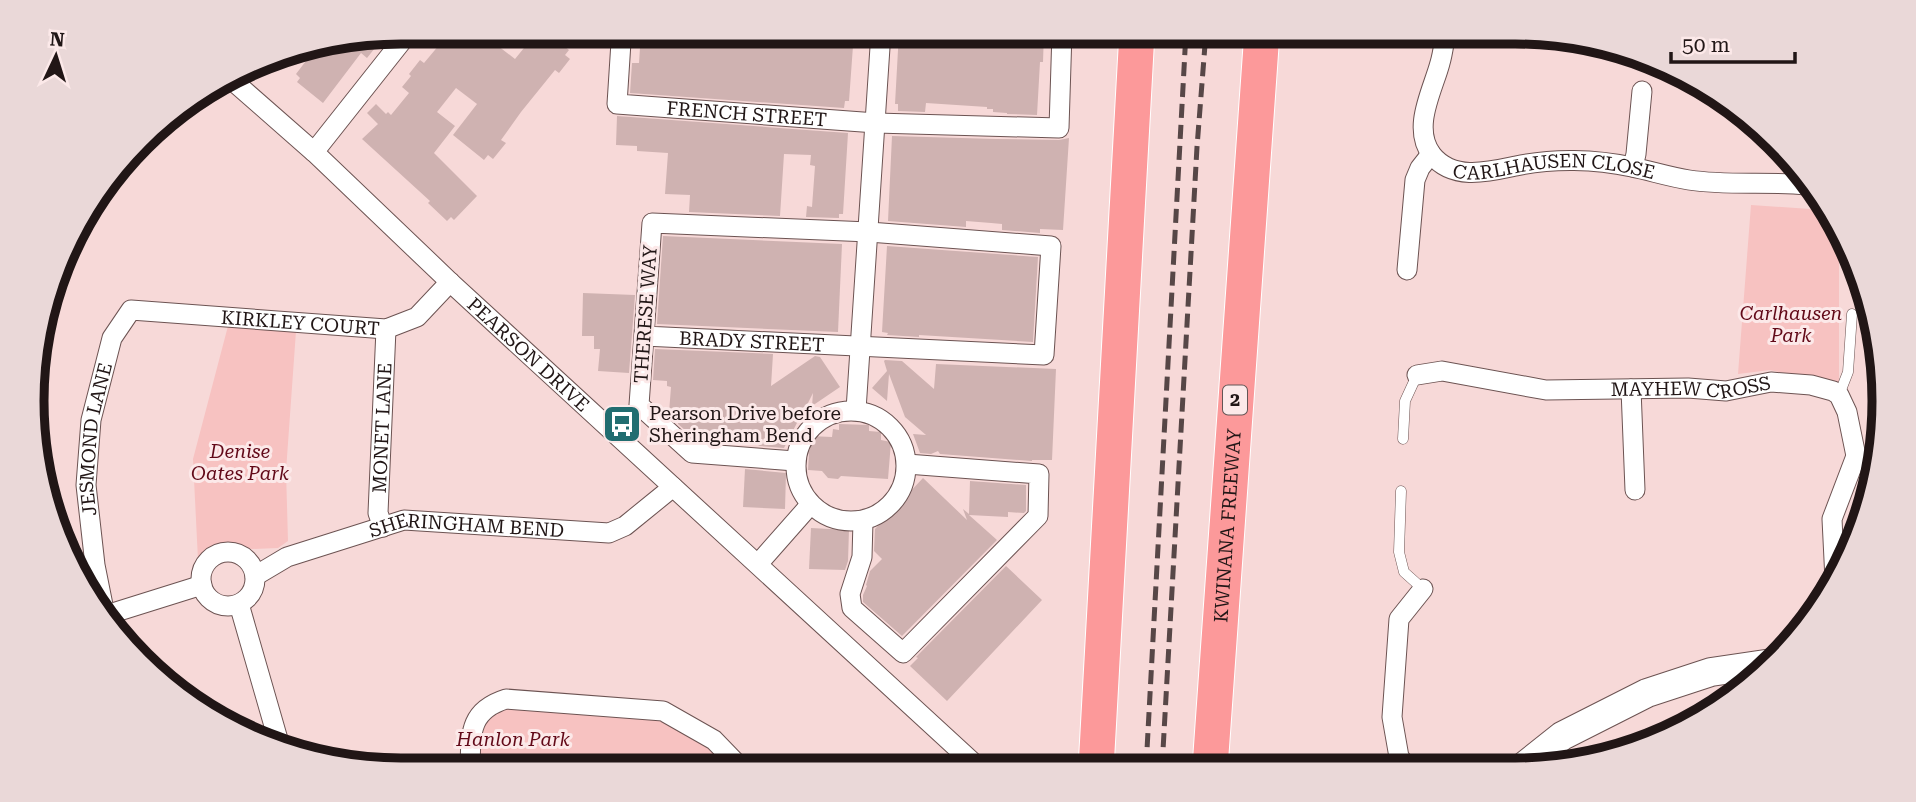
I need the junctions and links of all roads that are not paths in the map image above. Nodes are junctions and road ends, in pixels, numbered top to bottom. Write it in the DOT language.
graph roads {
  1 [pos="399,44"];
  2 [pos="621,44"];
  3 [pos="880,44"];
  4 [pos="1062,44"];
  5 [pos="1136,44"];
  6 [pos="1261,44"];
  7 [pos="1444,44"];
  8 [pos="237,84"];
  9 [pos="1642,91"];
  10 [pos="876,123"];
  11 [pos="314,152"];
  12 [pos="1431,154"];
  13 [pos="1633,167"];
  14 [pos="1798,184"];
  15 [pos="869,233"];
  16 [pos="1407,270"];
  17 [pos="450,282"];
  18 [pos="131,310"];
  19 [pos="1852,314"];
  20 [pos="386,329"];
  21 [pos="644,335"];
  22 [pos="861,347"];
  23 [pos="1417,375"];
  24 [pos="1631,389"];
  25 [pos="1839,396"];
  26 [pos="856,410"];
  27 [pos="1403,439"];
  28 [pos="795,461"];
  29 [pos="907,464"];
  30 [pos="673,487"];
  31 [pos="1635,490"];
  32 [pos="1401,491"];
  33 [pos="810,505"];
  34 [pos="863,521"];
  35 [pos="383,527"];
  36 [pos="1834,561"];
  37 [pos="758,564"];
  38 [pos="255,576"];
  39 [pos="202,585"];
  40 [pos="1423,589"];
  41 [pos="100,592"];
  42 [pos="239,604"];
  43 [pos="114,613"];
  44 [pos="1756,666"];
  45 [pos="277,736"];
  46 [pos="1535,757"];
  47 [pos="471,758"];
  48 [pos="732,758"];
  49 [pos="968,758"];
  50 [pos="1097,758"];
  51 [pos="1211,758"];
  52 [pos="1400,758"];
  1 -- 11 [label="street"];
  2 -- 10 [label="street, FRENCH STREET"];
  3 -- 10 [label="street"];
  4 -- 10 [label="street, FRENCH STREET"];
  5 -- 50 [label="highway"];
  6 -- 51 [label="highway, KWINANA FREEWAY / 2"];
  7 -- 12 [label="street, CARLHAUSEN CLOSE"];
  8 -- 11 [label="street, PEARSON DRIVE"];
  9 -- 13 [label="street"];
  10 -- 15 [label="street"];
  11 -- 17 [label="street, PEARSON DRIVE"];
  12 -- 13 [label="street, CARLHAUSEN CLOSE"];
  12 -- 16 [label="street"];
  13 -- 14 [label="street, CARLHAUSEN CLOSE"];
  15 -- 21 [label="street, THERESE WAY"];
  15 -- 22 [label="street"];
  15 -- 22 [label="street, BRADY STREET"];
  17 -- 20 [label="street, KIRKLEY COURT"];
  17 -- 30 [label="street, PEARSON DRIVE"];
  18 -- 20 [label="street, KIRKLEY COURT"];
  18 -- 41 [label="street, JESMOND LANE"];
  19 -- 25 [label="lane"];
  20 -- 35 [label="street, MONET LANE"];
  21 -- 22 [label="street, BRADY STREET"];
  21 -- 28 [label="street, THERESE WAY"];
  22 -- 26 [label="street"];
  23 -- 24 [label="street, MAYHEW CROSS"];
  23 -- 27 [label="lane, MAYHEW CROSS"];
  24 -- 25 [label="street, MAYHEW CROSS"];
  24 -- 31 [label="street"];
  25 -- 36 [label="street"];
  26 -- 28 [label="street"];
  26 -- 29 [label="street"];
  28 -- 33 [label="street"];
  29 -- 34 [label="street"];
  29 -- 34 [label="street"];
  30 -- 35 [label="street, SHERINGHAM BEND"];
  30 -- 37 [label="street, PEARSON DRIVE"];
  32 -- 40 [label="lane"];
  33 -- 34 [label="street"];
  33 -- 37 [label="street"];
  35 -- 38 [label="street, SHERINGHAM BEND"];
  37 -- 49 [label="street, PEARSON DRIVE"];
  38 -- 39 [label="street"];
  38 -- 42 [label="street"];
  39 -- 42 [label="street"];
  39 -- 43 [label="street"];
  40 -- 52 [label="street"];
  42 -- 45 [label="street"];
  44 -- 46 [label="street"];
  47 -- 48 [label="street"];
}
